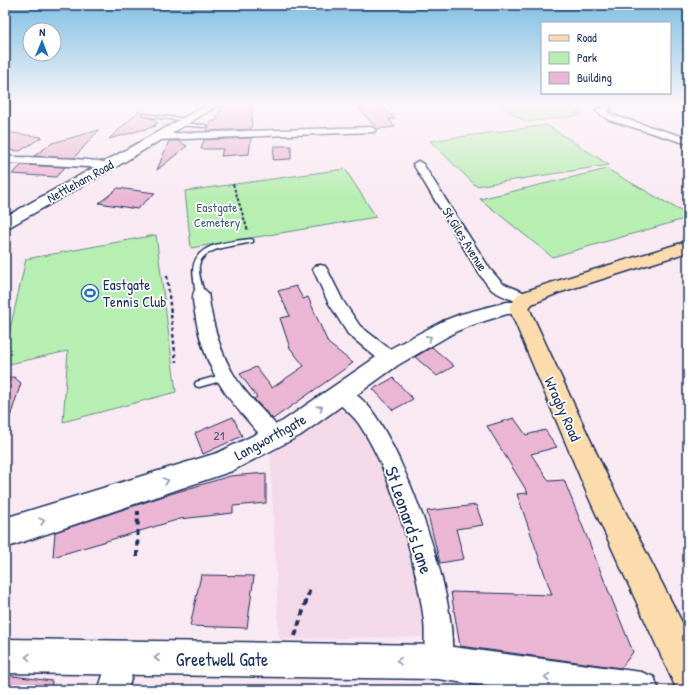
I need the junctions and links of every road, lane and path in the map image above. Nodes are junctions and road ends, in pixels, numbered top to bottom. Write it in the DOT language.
graph roads {
  1 [pos="160,135"];
  2 [pos="205,135"];
  3 [pos="670,135"];
  4 [pos="157,137"];
  5 [pos="688,141"];
  6 [pos="5,160"];
  7 [pos="418,164"];
  8 [pos="109,165"];
  9 [pos="233,184"];
  10 [pos="5,223"];
  11 [pos="251,241"];
  12 [pos="688,246"];
  13 [pos="320,269"];
  14 [pos="167,276"];
  15 [pos="200,293"];
  16 [pos="522,303"];
  17 [pos="390,360"];
  18 [pos="176,362"];
  19 [pos="225,377"];
  20 [pos="199,384"];
  21 [pos="340,393"];
  22 [pos="274,438"];
  23 [pos="138,490"];
  24 [pos="5,533"];
  25 [pos="137,557"];
  26 [pos="310,589"];
  27 [pos="5,656"];
  28 [pos="288,659"];
  29 [pos="438,662"];
  30 [pos="688,673"];
  31 [pos="117,674"];
  32 [pos="641,690"];
  1 -- 4 [label="street, Nettleham Road"];
  2 -- 4 [label="street"];
  3 -- 5 [label="street"];
  4 -- 8 [label="street, Nettleham Road"];
  6 -- 8 [label="street"];
  7 -- 16 [label="street, St Giles Avenue"];
  8 -- 10 [label="street, Nettleham Road"];
  9 -- 11 [label="path"];
  11 -- 15 [label="lane"];
  12 -- 16 [label="main road"];
  13 -- 17 [label="street"];
  14 -- 18 [label="path"];
  15 -- 19 [label="street"];
  17 -- 16 [label="street, Langworthgate, one-way"];
  16 -- 30 [label="main road, Wragby Road"];
  17 -- 21 [label="street, Langworthgate"];
  19 -- 20 [label="lane"];
  19 -- 22 [label="street"];
  22 -- 21 [label="street, Langworthgate, one-way"];
  21 -- 29 [label="street, St Leonard's Lane"];
  23 -- 22 [label="street, Langworthgate, one-way"];
  24 -- 23 [label="street, Langworthgate, one-way"];
  23 -- 25 [label="path"];
  26 -- 28 [label="path"];
  31 -- 27 [label="street, Greetwell Gate, one-way"];
  29 -- 28 [label="street, Greetwell Gate, one-way"];
  28 -- 31 [label="street, Greetwell Gate, one-way"];
  32 -- 29 [label="street, Greetwell Gate, one-way"];
}
